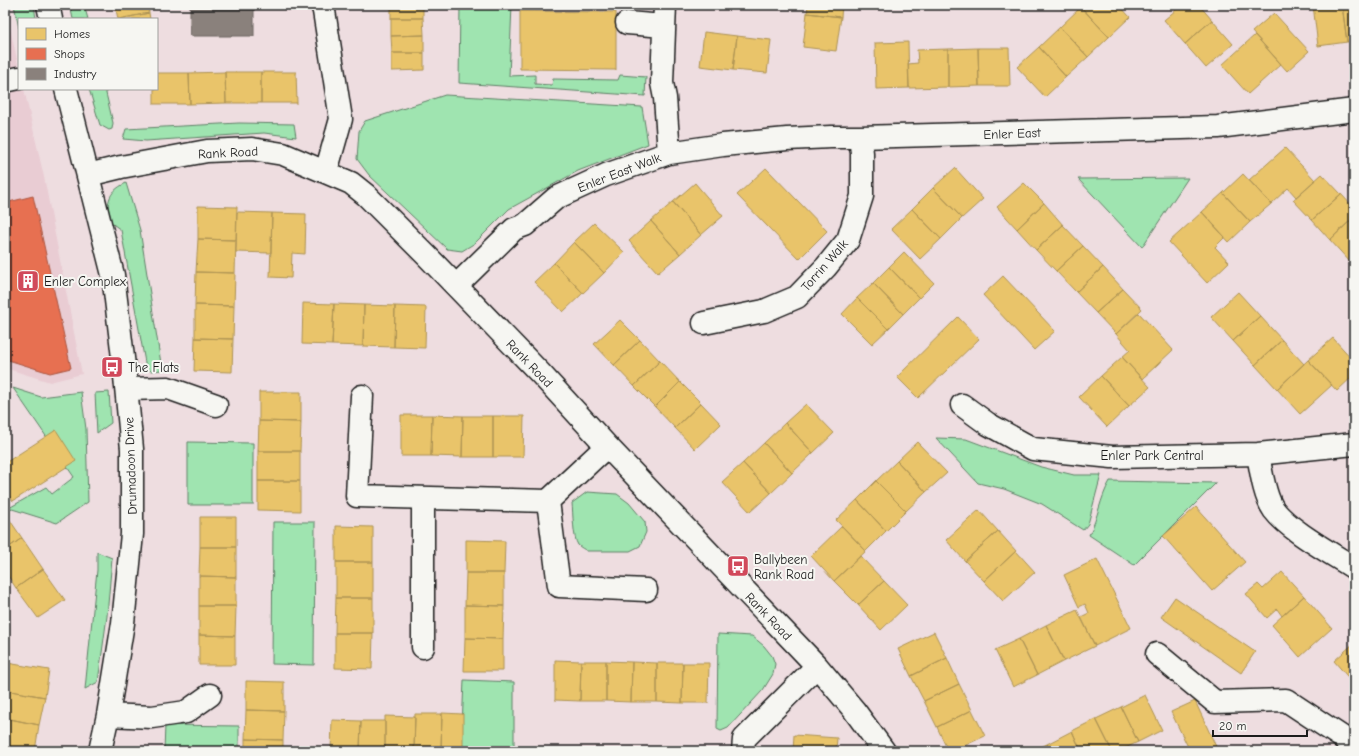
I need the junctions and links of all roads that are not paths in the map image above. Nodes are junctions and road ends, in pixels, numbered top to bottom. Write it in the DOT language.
graph roads {
  1 [pos="48,5"];
  2 [pos="322,5"];
  3 [pos="665,5"];
  4 [pos="51,18"];
  5 [pos="627,23"];
  6 [pos="664,26"];
  7 [pos="18,78"];
  8 [pos="5,81"];
  9 [pos="66,90"];
  10 [pos="1354,110"];
  11 [pos="860,137"];
  12 [pos="669,153"];
  13 [pos="326,172"];
  14 [pos="88,175"];
  15 [pos="456,286"];
  16 [pos="704,323"];
  17 [pos="126,389"];
  18 [pos="362,396"];
  19 [pos="216,405"];
  20 [pos="962,405"];
  21 [pos="1354,444"];
  22 [pos="607,446"];
  23 [pos="1258,454"];
  24 [pos="423,498"];
  25 [pos="548,502"];
  26 [pos="1354,568"];
  27 [pos="646,590"];
  28 [pos="423,647"];
  29 [pos="1157,654"];
  30 [pos="817,666"];
  31 [pos="210,695"];
  32 [pos="108,715"];
  33 [pos="1354,745"];
  34 [pos="100,751"];
  35 [pos="743,751"];
  36 [pos="884,751"];
  1 -- 4 [label="street"];
  2 -- 13 [label="street"];
  3 -- 6 [label="street, Enler East Walk"];
  5 -- 6 [label="street"];
  6 -- 12 [label="street, Enler East Walk"];
  7 -- 8 [label="street"];
  9 -- 14 [label="street, Drumadoon Drive"];
  10 -- 11 [label="street, Enler East"];
  11 -- 12 [label="street, Enler East"];
  11 -- 16 [label="street, Torrin Walk"];
  12 -- 15 [label="street, Enler East Walk"];
  13 -- 14 [label="street, Rank Road"];
  13 -- 15 [label="street, Rank Road"];
  14 -- 17 [label="street, Drumadoon Drive"];
  15 -- 22 [label="street, Rank Road"];
  17 -- 19 [label="street"];
  17 -- 32 [label="street, Drumadoon Drive"];
  18 -- 24 [label="street"];
  20 -- 23 [label="street, Enler Park Central"];
  21 -- 23 [label="street, Enler Park Central"];
  22 -- 25 [label="street"];
  22 -- 30 [label="street, Rank Road"];
  23 -- 26 [label="street"];
  24 -- 25 [label="street"];
  24 -- 28 [label="street"];
  25 -- 27 [label="street"];
  29 -- 33 [label="street"];
  30 -- 35 [label="street"];
  30 -- 36 [label="street, Rank Road"];
  31 -- 32 [label="street"];
  32 -- 34 [label="street, Drumadoon Drive"];
}
